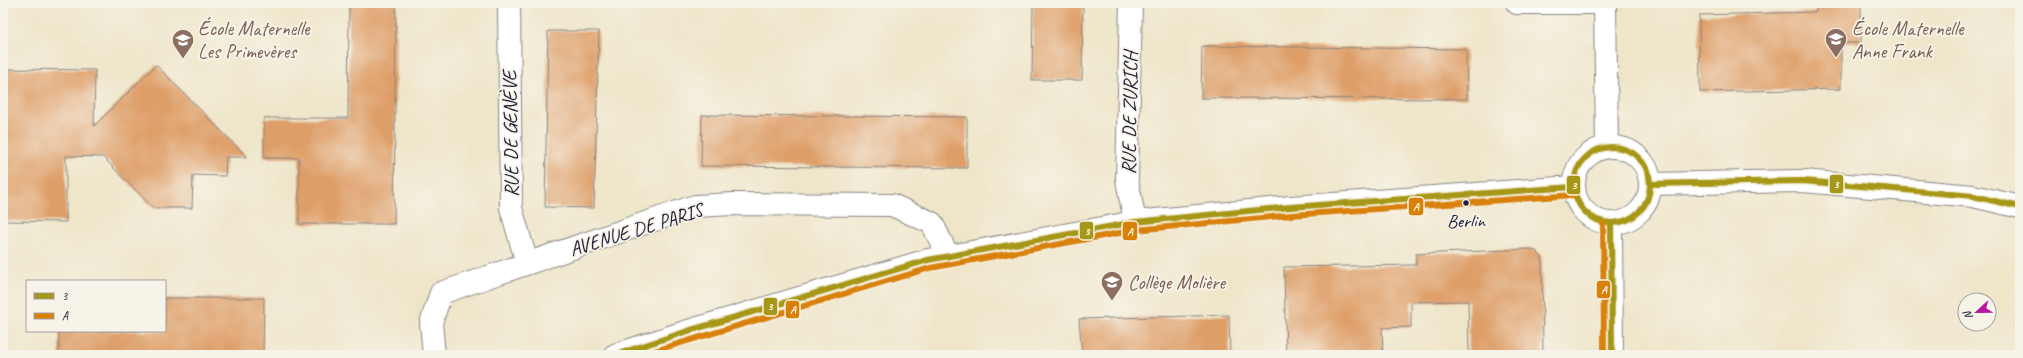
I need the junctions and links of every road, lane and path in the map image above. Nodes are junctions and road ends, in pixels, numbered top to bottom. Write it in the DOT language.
graph roads {
  1 [pos="509,3"];
  2 [pos="1130,3"];
  3 [pos="1518,3"];
  4 [pos="1605,3"];
  5 [pos="1607,147"];
  6 [pos="1651,184"];
  7 [pos="1573,187"];
  8 [pos="2020,207"];
  9 [pos="1135,222"];
  10 [pos="1611,224"];
  11 [pos="948,256"];
  12 [pos="527,263"];
  13 [pos="434,355"];
  14 [pos="615,355"];
  15 [pos="1612,355"];
  1 -- 12 [label="street, RUE DE GENÈVE"];
  2 -- 9 [label="street, RUE DE ZURICH"];
  3 -- 4 [label="street"];
  4 -- 5 [label="street"];
  5 -- 6 [label="street"];
  5 -- 7 [label="street"];
  6 -- 8 [label="street"];
  6 -- 10 [label="street"];
  7 -- 9 [label="street"];
  7 -- 10 [label="street"];
  9 -- 11 [label="street"];
  10 -- 15 [label="street"];
  11 -- 12 [label="street, AVENUE DE PARIS"];
  11 -- 14 [label="street"];
  12 -- 13 [label="street, AVENUE DE PARIS"];
}
